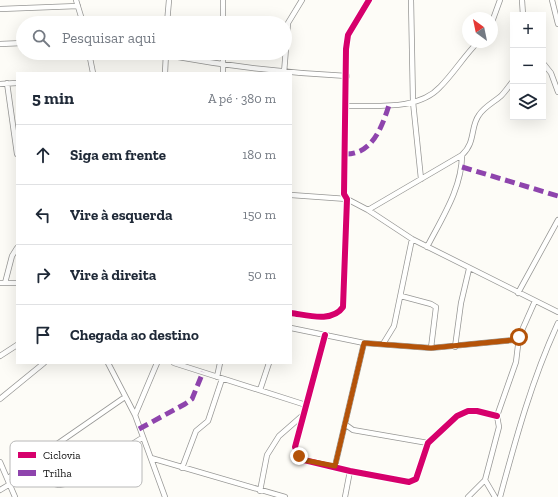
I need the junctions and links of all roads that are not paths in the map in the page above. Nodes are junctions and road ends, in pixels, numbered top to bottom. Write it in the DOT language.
graph roads {
  1 [pos="76,0"];
  2 [pos="169,0"];
  3 [pos="223,0"];
  4 [pos="302,0"];
  5 [pos="369,0"];
  6 [pos="411,0"];
  7 [pos="500,0"];
  8 [pos="522,0"];
  9 [pos="552,0"];
  10 [pos="78,6"];
  11 [pos="0,9"];
  12 [pos="496,12"];
  13 [pos="523,12"];
  14 [pos="81,16"];
  15 [pos="168,16"];
  16 [pos="223,16"];
  17 [pos="292,16"];
  18 [pos="558,24"];
  19 [pos="16,43"];
  20 [pos="0,44"];
  21 [pos="473,48"];
  22 [pos="90,60"];
  23 [pos="166,60"];
  24 [pos="197,60"];
  25 [pos="223,60"];
  26 [pos="285,60"];
  27 [pos="223,65"];
  28 [pos="546,67"];
  29 [pos="93,72"];
  30 [pos="165,72"];
  31 [pos="223,72"];
  32 [pos="276,72"];
  33 [pos="284,72"];
  34 [pos="292,73"];
  35 [pos="347,76"];
  36 [pos="7,83"];
  37 [pos="16,83"];
  38 [pos="0,84"];
  39 [pos="510,84"];
  40 [pos="558,92"];
  41 [pos="412,102"];
  42 [pos="346,106"];
  43 [pos="16,147"];
  44 [pos="462,154"];
  45 [pos="420,179"];
  46 [pos="292,195"];
  47 [pos="347,199"];
  48 [pos="368,210"];
  49 [pos="558,220"];
  50 [pos="412,240"];
  51 [pos="427,247"];
  52 [pos="16,250"];
  53 [pos="469,268"];
  54 [pos="3,283"];
  55 [pos="16,283"];
  56 [pos="518,292"];
  57 [pos="401,296"];
  58 [pos="535,301"];
  59 [pos="558,312"];
  60 [pos="292,313"];
  61 [pos="558,323"];
  62 [pos="292,328"];
  63 [pos="325,335"];
  64 [pos="519,337"];
  65 [pos="364,343"];
  66 [pos="383,344"];
  67 [pos="16,346"];
  68 [pos="455,347"];
  69 [pos="431,348"];
  70 [pos="0,356"];
  71 [pos="43,364"];
  72 [pos="108,364"];
  73 [pos="157,364"];
  74 [pos="177,364"];
  75 [pos="220,364"];
  76 [pos="269,364"];
  77 [pos="219,378"];
  78 [pos="260,390"];
  79 [pos="125,397"];
  80 [pos="0,399"];
  81 [pos="306,405"];
  82 [pos="304,414"];
  83 [pos="134,415"];
  84 [pos="497,416"];
  85 [pos="346,425"];
  86 [pos="142,438"];
  87 [pos="61,441"];
  88 [pos="137,441"];
  89 [pos="428,443"];
  90 [pos="150,458"];
  91 [pos="0,462"];
  92 [pos="335,466"];
  93 [pos="182,468"];
  94 [pos="350,471"];
  95 [pos="8,478"];
  96 [pos="485,480"];
  97 [pos="10,484"];
  98 [pos="11,487"];
  99 [pos="0,490"];
  100 [pos="260,491"];
  101 [pos="15,497"];
  102 [pos="165,497"];
  103 [pos="285,497"];
  104 [pos="345,497"];
  105 [pos="468,497"];
  106 [pos="495,497"];
  107 [pos="500,497"];
  1 -- 10 [label="street"];
  2 -- 15 [label="street"];
  3 -- 16 [label="street"];
  4 -- 17 [label="street"];
  5 -- 35 [label="street"];
  6 -- 41 [label="street"];
  7 -- 12 [label="street"];
  8 -- 13 [label="street"];
  9 -- 18 [label="street"];
  10 -- 11 [label="street"];
  10 -- 14 [label="street"];
  19 -- 20 [label="street"];
  21 -- 41 [label="street"];
  22 -- 29 [label="street"];
  23 -- 30 [label="street"];
  24 -- 27 [label="street"];
  25 -- 27 [label="street"];
  26 -- 33 [label="street"];
  27 -- 31 [label="street"];
  27 -- 32 [label="street"];
  28 -- 40 [label="street"];
  34 -- 35 [label="street"];
  35 -- 42 [label="street"];
  36 -- 37 [label="street"];
  36 -- 38 [label="street"];
  36 -- 43 [label="street"];
  39 -- 44 [label="street"];
  41 -- 42 [label="street"];
  41 -- 45 [label="street"];
  42 -- 47 [label="street"];
  44 -- 45 [label="street"];
  44 -- 51 [label="street"];
  45 -- 48 [label="street"];
  46 -- 47 [label="street"];
  47 -- 48 [label="street"];
  47 -- 60 [label="street"];
  48 -- 50 [label="street"];
  49 -- 56 [label="street"];
  50 -- 51 [label="street"];
  50 -- 57 [label="street"];
  51 -- 53 [label="street"];
  52 -- 54 [label="street"];
  53 -- 56 [label="street"];
  53 -- 68 [label="street"];
  54 -- 55 [label="street"];
  56 -- 58 [label="street"];
  57 -- 66 [label="street"];
  57 -- 69 [label="street"];
  58 -- 59 [label="street"];
  58 -- 64 [label="street"];
  61 -- 107 [label="street"];
  62 -- 63 [label="street"];
  63 -- 65 [label="street"];
  63 -- 81 [label="street"];
  64 -- 68 [label="street"];
  64 -- 84 [label="street"];
  65 -- 66 [label="street"];
  65 -- 85 [label="street"];
  66 -- 69 [label="street"];
  67 -- 70 [label="street"];
  68 -- 69 [label="street"];
  71 -- 80 [label="street"];
  72 -- 79 [label="street"];
  73 -- 83 [label="street"];
  74 -- 77 [label="street"];
  75 -- 77 [label="street"];
  76 -- 78 [label="street"];
  77 -- 78 [label="street"];
  77 -- 93 [label="street"];
  78 -- 81 [label="street"];
  79 -- 83 [label="street"];
  79 -- 87 [label="street"];
  81 -- 82 [label="street"];
  82 -- 92 [label="street"];
  82 -- 100 [label="street"];
  83 -- 86 [label="street"];
  84 -- 89 [label="street"];
  84 -- 96 [label="street"];
  85 -- 89 [label="street"];
  85 -- 92 [label="street"];
  86 -- 88 [label="street"];
  86 -- 90 [label="street"];
  89 -- 94 [label="street"];
  90 -- 93 [label="street"];
  90 -- 102 [label="street"];
  91 -- 95 [label="street"];
  92 -- 94 [label="street"];
  93 -- 100 [label="street"];
  94 -- 104 [label="street"];
  95 -- 97 [label="street"];
  96 -- 105 [label="street"];
  96 -- 106 [label="street"];
  97 -- 99 [label="street"];
  98 -- 101 [label="street"];
  100 -- 103 [label="street"];
}
